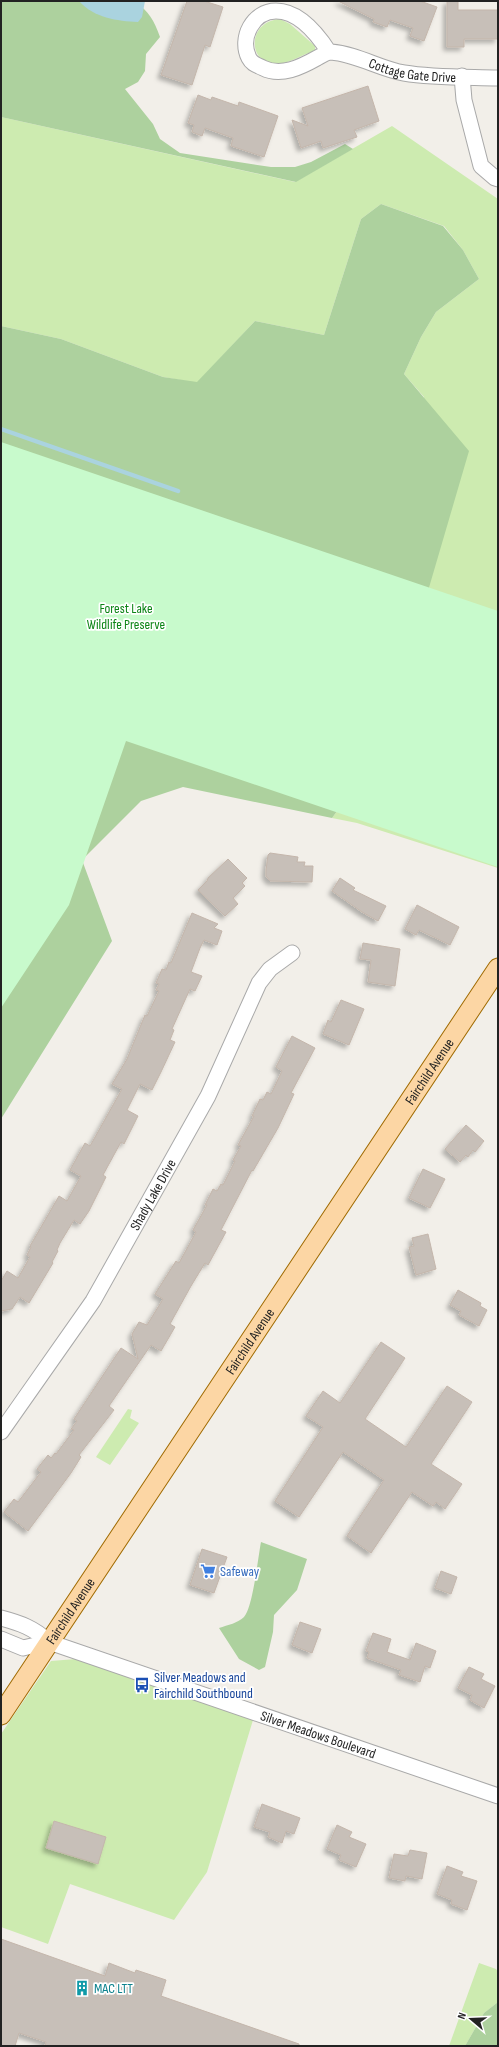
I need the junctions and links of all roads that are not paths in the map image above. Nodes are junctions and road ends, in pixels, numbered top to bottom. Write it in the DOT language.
graph roads {
  1 [pos="270,6"];
  2 [pos="329,52"];
  3 [pos="462,76"];
  4 [pos="498,78"];
  5 [pos="498,179"];
  6 [pos="292,953"];
  7 [pos="498,968"];
  8 [pos="1,1432"];
  9 [pos="1,1618"];
  10 [pos="1,1639"];
  11 [pos="49,1642"];
  12 [pos="1,1715"];
  13 [pos="498,1796"];
  1 -- 2 [label="street"];
  1 -- 2 [label="street"];
  2 -- 3 [label="street, Cottage Gate Drive"];
  3 -- 4 [label="street, Cottage Gate Drive"];
  3 -- 5 [label="street"];
  6 -- 8 [label="street, Shady Lake Drive"];
  7 -- 11 [label="main road, Fairchild Avenue"];
  9 -- 11 [label="street"];
  10 -- 11 [label="street"];
  11 -- 12 [label="main road, Fairchild Avenue"];
  11 -- 13 [label="street, Silver Meadows Boulevard"];
}
